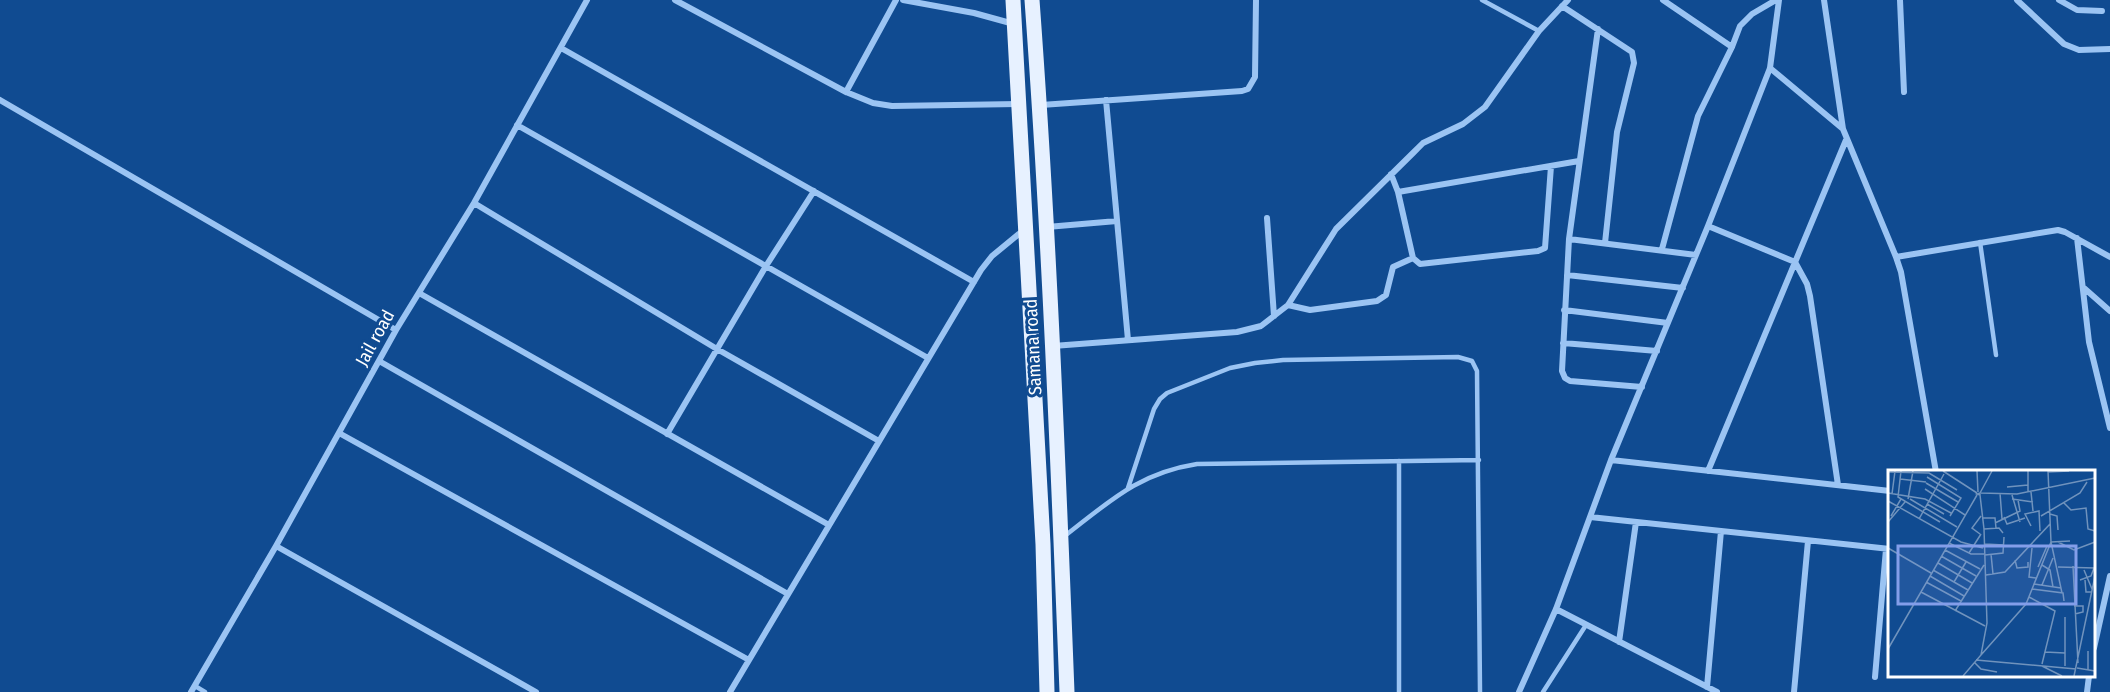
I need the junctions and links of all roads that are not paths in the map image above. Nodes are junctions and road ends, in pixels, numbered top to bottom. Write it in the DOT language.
graph roads {
  1 [pos="587,0"];
  2 [pos="675,0"];
  3 [pos="896,0"];
  4 [pos="903,0"];
  5 [pos="1013,0"];
  6 [pos="1032,0"];
  7 [pos="1256,0"];
  8 [pos="1482,0"];
  9 [pos="1568,0"];
  10 [pos="1663,0"];
  11 [pos="1778,0"];
  12 [pos="1824,0"];
  13 [pos="1900,0"];
  14 [pos="2017,0"];
  15 [pos="2059,0"];
  16 [pos="1562,6"];
  17 [pos="2103,11"];
  18 [pos="1014,24"];
  19 [pos="1598,29"];
  20 [pos="1539,31"];
  21 [pos="1732,47"];
  22 [pos="561,48"];
  23 [pos="2110,49"];
  24 [pos="1770,68"];
  25 [pos="846,92"];
  26 [pos="1904,92"];
  27 [pos="0,100"];
  28 [pos="1106,100"];
  29 [pos="1018,104"];
  30 [pos="1040,105"];
  31 [pos="517,125"];
  32 [pos="1843,129"];
  33 [pos="1846,140"];
  34 [pos="1579,161"];
  35 [pos="1551,166"];
  36 [pos="1390,174"];
  37 [pos="814,191"];
  38 [pos="1398,192"];
  39 [pos="474,202"];
  40 [pos="1267,218"];
  41 [pos="1117,221"];
  42 [pos="1708,226"];
  43 [pos="1046,228"];
  44 [pos="1025,229"];
  45 [pos="2077,238"];
  46 [pos="1569,240"];
  47 [pos="1980,242"];
  48 [pos="1605,243"];
  49 [pos="1662,249"];
  50 [pos="1696,255"];
  51 [pos="1896,257"];
  52 [pos="2110,257"];
  53 [pos="1413,258"];
  54 [pos="1795,262"];
  55 [pos="766,266"];
  56 [pos="1567,275"];
  57 [pos="974,282"];
  58 [pos="1683,288"];
  59 [pos="2084,288"];
  60 [pos="419,293"];
  61 [pos="1288,305"];
  62 [pos="1564,310"];
  63 [pos="2110,311"];
  64 [pos="1274,316"];
  65 [pos="1668,322"];
  66 [pos="396,330"];
  67 [pos="1128,340"];
  68 [pos="1563,344"];
  69 [pos="1052,346"];
  70 [pos="717,350"];
  71 [pos="1657,351"];
  72 [pos="1996,355"];
  73 [pos="928,358"];
  74 [pos="379,361"];
  75 [pos="1642,387"];
  76 [pos="2110,428"];
  77 [pos="339,433"];
  78 [pos="667,434"];
  79 [pos="879,441"];
  80 [pos="1479,460"];
  81 [pos="1611,460"];
  82 [pos="1399,461"];
  83 [pos="1936,470"];
  84 [pos="1708,471"];
  85 [pos="1838,485"];
  86 [pos="1128,488"];
  87 [pos="1888,491"];
  88 [pos="1590,517"];
  89 [pos="1636,522"];
  90 [pos="829,525"];
  91 [pos="1721,531"];
  92 [pos="1061,539"];
  93 [pos="1808,541"];
  94 [pos="276,546"];
  95 [pos="1888,549"];
  96 [pos="2110,576"];
  97 [pos="788,594"];
  98 [pos="1556,609"];
  99 [pos="1586,625"];
  100 [pos="1619,642"];
  101 [pos="2095,644"];
  102 [pos="748,660"];
  103 [pos="1875,677"];
  104 [pos="2089,677"];
  105 [pos="1707,687"];
  106 [pos="193,689"];
  107 [pos="205,692"];
  108 [pos="537,692"];
  109 [pos="730,692"];
  110 [pos="1047,692"];
  111 [pos="1067,692"];
  112 [pos="1399,692"];
  113 [pos="1480,692"];
  114 [pos="1520,692"];
  115 [pos="1543,692"];
  116 [pos="1717,692"];
  117 [pos="1794,692"];
  118 [pos="2087,692"];
  1 -- 22 [label="street, Jail road"];
  2 -- 25 [label="street"];
  3 -- 25 [label="street"];
  4 -- 18 [label="street"];
  5 -- 18 [label="main road, Samana road"];
  6 -- 30 [label="main road, Samana road"];
  7 -- 28 [label="street"];
  8 -- 20 [label="lane"];
  9 -- 16 [label="street"];
  10 -- 21 [label="street"];
  11 -- 21 [label="street"];
  11 -- 24 [label="street"];
  12 -- 32 [label="street"];
  13 -- 26 [label="street"];
  14 -- 23 [label="street"];
  15 -- 17 [label="street"];
  16 -- 19 [label="street"];
  16 -- 20 [label="street"];
  18 -- 29 [label="main road, Samana road"];
  19 -- 34 [label="street"];
  19 -- 48 [label="street"];
  20 -- 36 [label="street"];
  21 -- 49 [label="street"];
  22 -- 31 [label="street, Jail road"];
  22 -- 37 [label="street"];
  24 -- 32 [label="street"];
  24 -- 42 [label="street"];
  25 -- 29 [label="street"];
  27 -- 66 [label="street"];
  28 -- 30 [label="street"];
  28 -- 41 [label="street"];
  29 -- 44 [label="main road, Samana road"];
  30 -- 43 [label="main road, Samana road"];
  31 -- 39 [label="street, Jail road"];
  31 -- 55 [label="street"];
  32 -- 33 [label="street"];
  33 -- 51 [label="street"];
  33 -- 54 [label="street"];
  34 -- 35 [label="street"];
  34 -- 46 [label="street"];
  35 -- 38 [label="street"];
  35 -- 53 [label="street"];
  36 -- 38 [label="street"];
  36 -- 61 [label="street"];
  37 -- 55 [label="street"];
  37 -- 57 [label="street"];
  38 -- 53 [label="street"];
  39 -- 60 [label="street, Jail road"];
  39 -- 70 [label="street"];
  40 -- 64 [label="street"];
  41 -- 43 [label="street"];
  41 -- 67 [label="street"];
  42 -- 50 [label="street"];
  42 -- 54 [label="street"];
  43 -- 69 [label="main road, Samana road"];
  44 -- 57 [label="street"];
  44 -- 110 [label="main road, Samana road"];
  45 -- 47 [label="street"];
  45 -- 52 [label="street"];
  45 -- 59 [label="street"];
  46 -- 48 [label="street"];
  46 -- 56 [label="street"];
  47 -- 51 [label="street"];
  47 -- 72 [label="lane"];
  48 -- 49 [label="street"];
  49 -- 50 [label="street"];
  50 -- 58 [label="street"];
  51 -- 83 [label="street"];
  53 -- 61 [label="street"];
  54 -- 84 [label="street"];
  54 -- 85 [label="street"];
  55 -- 70 [label="street"];
  55 -- 73 [label="street"];
  56 -- 58 [label="street"];
  56 -- 62 [label="street"];
  57 -- 73 [label="street"];
  58 -- 65 [label="street"];
  59 -- 63 [label="street"];
  59 -- 76 [label="street"];
  60 -- 66 [label="street, Jail road"];
  60 -- 78 [label="street"];
  61 -- 64 [label="street"];
  62 -- 65 [label="street"];
  62 -- 68 [label="street"];
  64 -- 67 [label="street"];
  65 -- 71 [label="street"];
  66 -- 74 [label="street, Jail road"];
  67 -- 69 [label="street"];
  68 -- 71 [label="street"];
  68 -- 75 [label="street"];
  69 -- 92 [label="main road, Samana road"];
  70 -- 78 [label="street"];
  70 -- 79 [label="street"];
  71 -- 75 [label="street"];
  73 -- 79 [label="street"];
  74 -- 77 [label="street, Jail road"];
  74 -- 97 [label="street"];
  75 -- 81 [label="street"];
  77 -- 94 [label="street, Jail road"];
  77 -- 102 [label="street"];
  78 -- 90 [label="street"];
  79 -- 90 [label="street"];
  80 -- 82 [label="lane"];
  80 -- 86 [label="lane"];
  80 -- 113 [label="lane"];
  81 -- 84 [label="street"];
  81 -- 88 [label="street"];
  82 -- 86 [label="lane"];
  82 -- 112 [label="lane"];
  84 -- 85 [label="street"];
  85 -- 87 [label="street"];
  86 -- 92 [label="lane"];
  88 -- 89 [label="street"];
  88 -- 98 [label="street"];
  89 -- 91 [label="street"];
  89 -- 100 [label="street"];
  90 -- 97 [label="street"];
  91 -- 93 [label="street"];
  91 -- 105 [label="street"];
  92 -- 111 [label="main road, Samana road"];
  93 -- 95 [label="street"];
  93 -- 117 [label="street"];
  94 -- 106 [label="street, Jail road"];
  94 -- 108 [label="street"];
  95 -- 103 [label="street"];
  96 -- 101 [label="street"];
  97 -- 102 [label="street"];
  98 -- 99 [label="street"];
  98 -- 114 [label="street"];
  99 -- 100 [label="street"];
  99 -- 115 [label="lane"];
  100 -- 105 [label="street"];
  102 -- 109 [label="street"];
  104 -- 118 [label="street"];
  105 -- 116 [label="street"];
  106 -- 107 [label="lane"];
}
